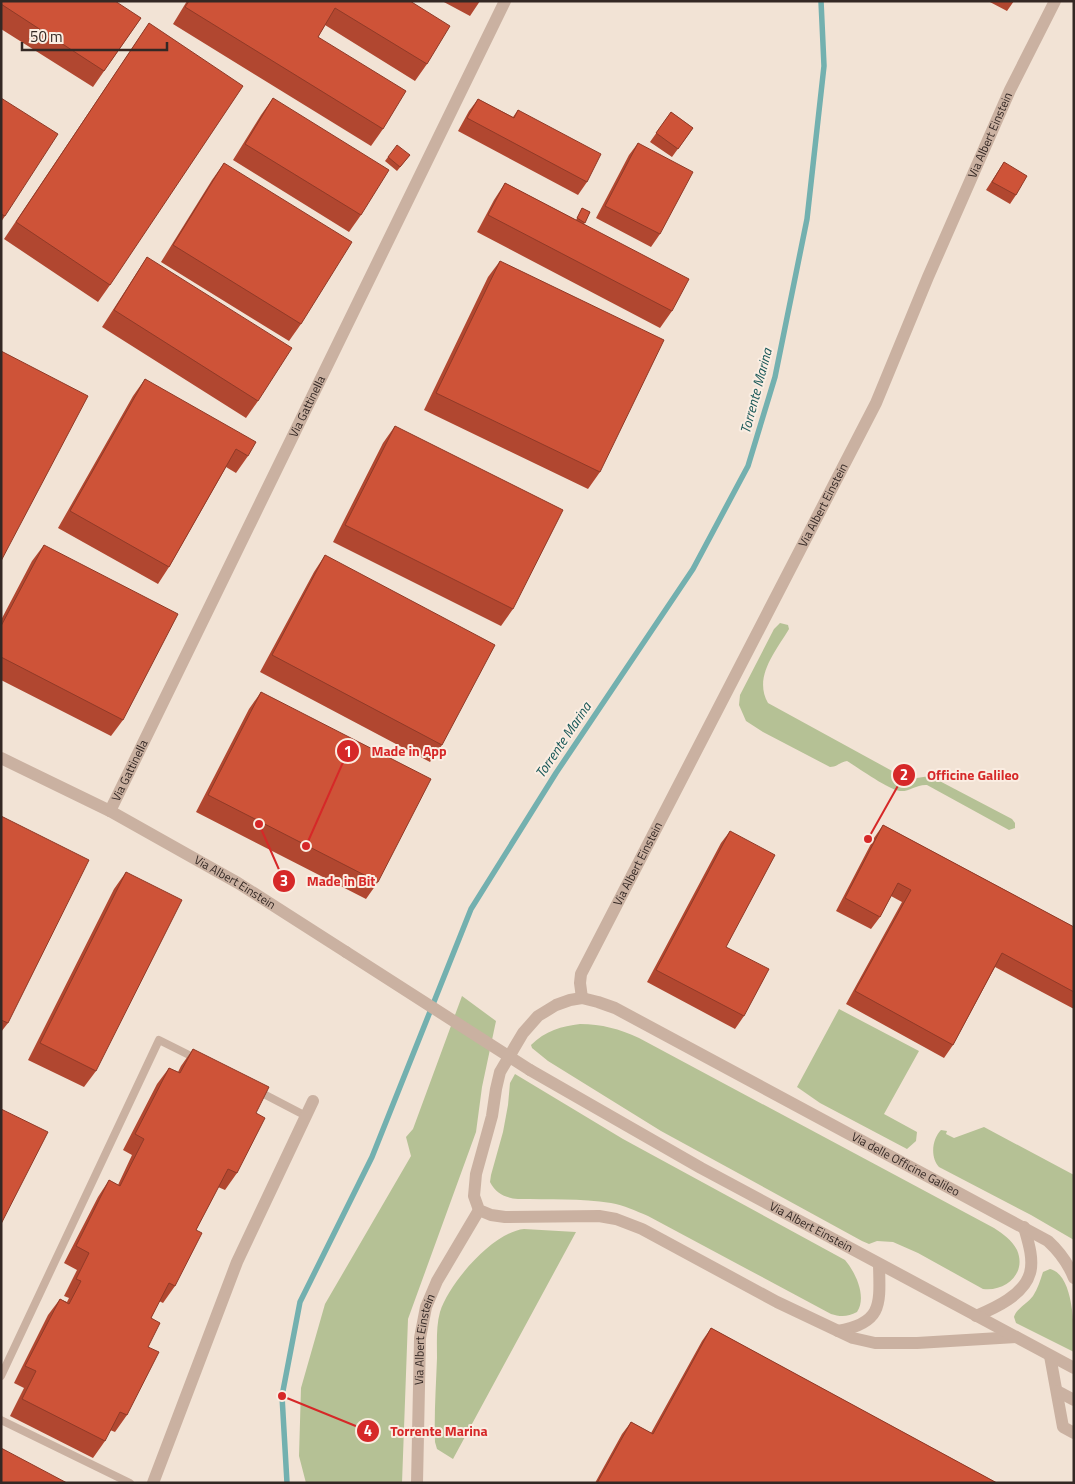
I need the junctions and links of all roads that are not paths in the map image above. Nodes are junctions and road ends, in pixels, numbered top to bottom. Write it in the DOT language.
graph roads {
  1 [pos="505,1"];
  2 [pos="1055,1"];
  3 [pos="1,758"];
  4 [pos="110,812"];
  5 [pos="582,998"];
  6 [pos="207,1064"];
  7 [pos="250,1086"];
  8 [pos="313,1100"];
  9 [pos="306,1116"];
  10 [pos="479,1210"];
  11 [pos="1024,1227"];
  12 [pos="879,1264"];
  13 [pos="1074,1278"];
  14 [pos="976,1316"];
  15 [pos="838,1331"];
  16 [pos="1016,1337"];
  17 [pos="1050,1356"];
  18 [pos="1074,1368"];
  19 [pos="1,1376"];
  20 [pos="1056,1391"];
  21 [pos="1074,1400"];
  22 [pos="1,1420"];
  23 [pos="1074,1433"];
  24 [pos="130,1483"];
  25 [pos="153,1483"];
  26 [pos="417,1483"];
  1 -- 4 [label="street, Via Gattinella"];
  2 -- 5 [label="street, Via Albert Einstein"];
  3 -- 4 [label="street, Via Albert Einstein"];
  4 -- 12 [label="street, Via Albert Einstein, bridge"];
  5 -- 10 [label="street"];
  5 -- 11 [label="street, Via delle Officine Galileo"];
  6 -- 19 [label="lane"];
  7 -- 9 [label="lane"];
  8 -- 9 [label="street"];
  9 -- 25 [label="street"];
  10 -- 15 [label="street"];
  10 -- 26 [label="street, Via Albert Einstein"];
  11 -- 13 [label="street, Via delle Officine Galileo"];
  11 -- 14 [label="street"];
  12 -- 14 [label="street, Via Albert Einstein"];
  12 -- 15 [label="street"];
  14 -- 16 [label="street, Via Albert Einstein"];
  15 -- 16 [label="street"];
  16 -- 17 [label="street, Via Albert Einstein"];
  17 -- 18 [label="street, Via Albert Einstein"];
  17 -- 20 [label="street"];
  20 -- 21 [label="street"];
  20 -- 23 [label="street"];
  22 -- 24 [label="lane"];
}
